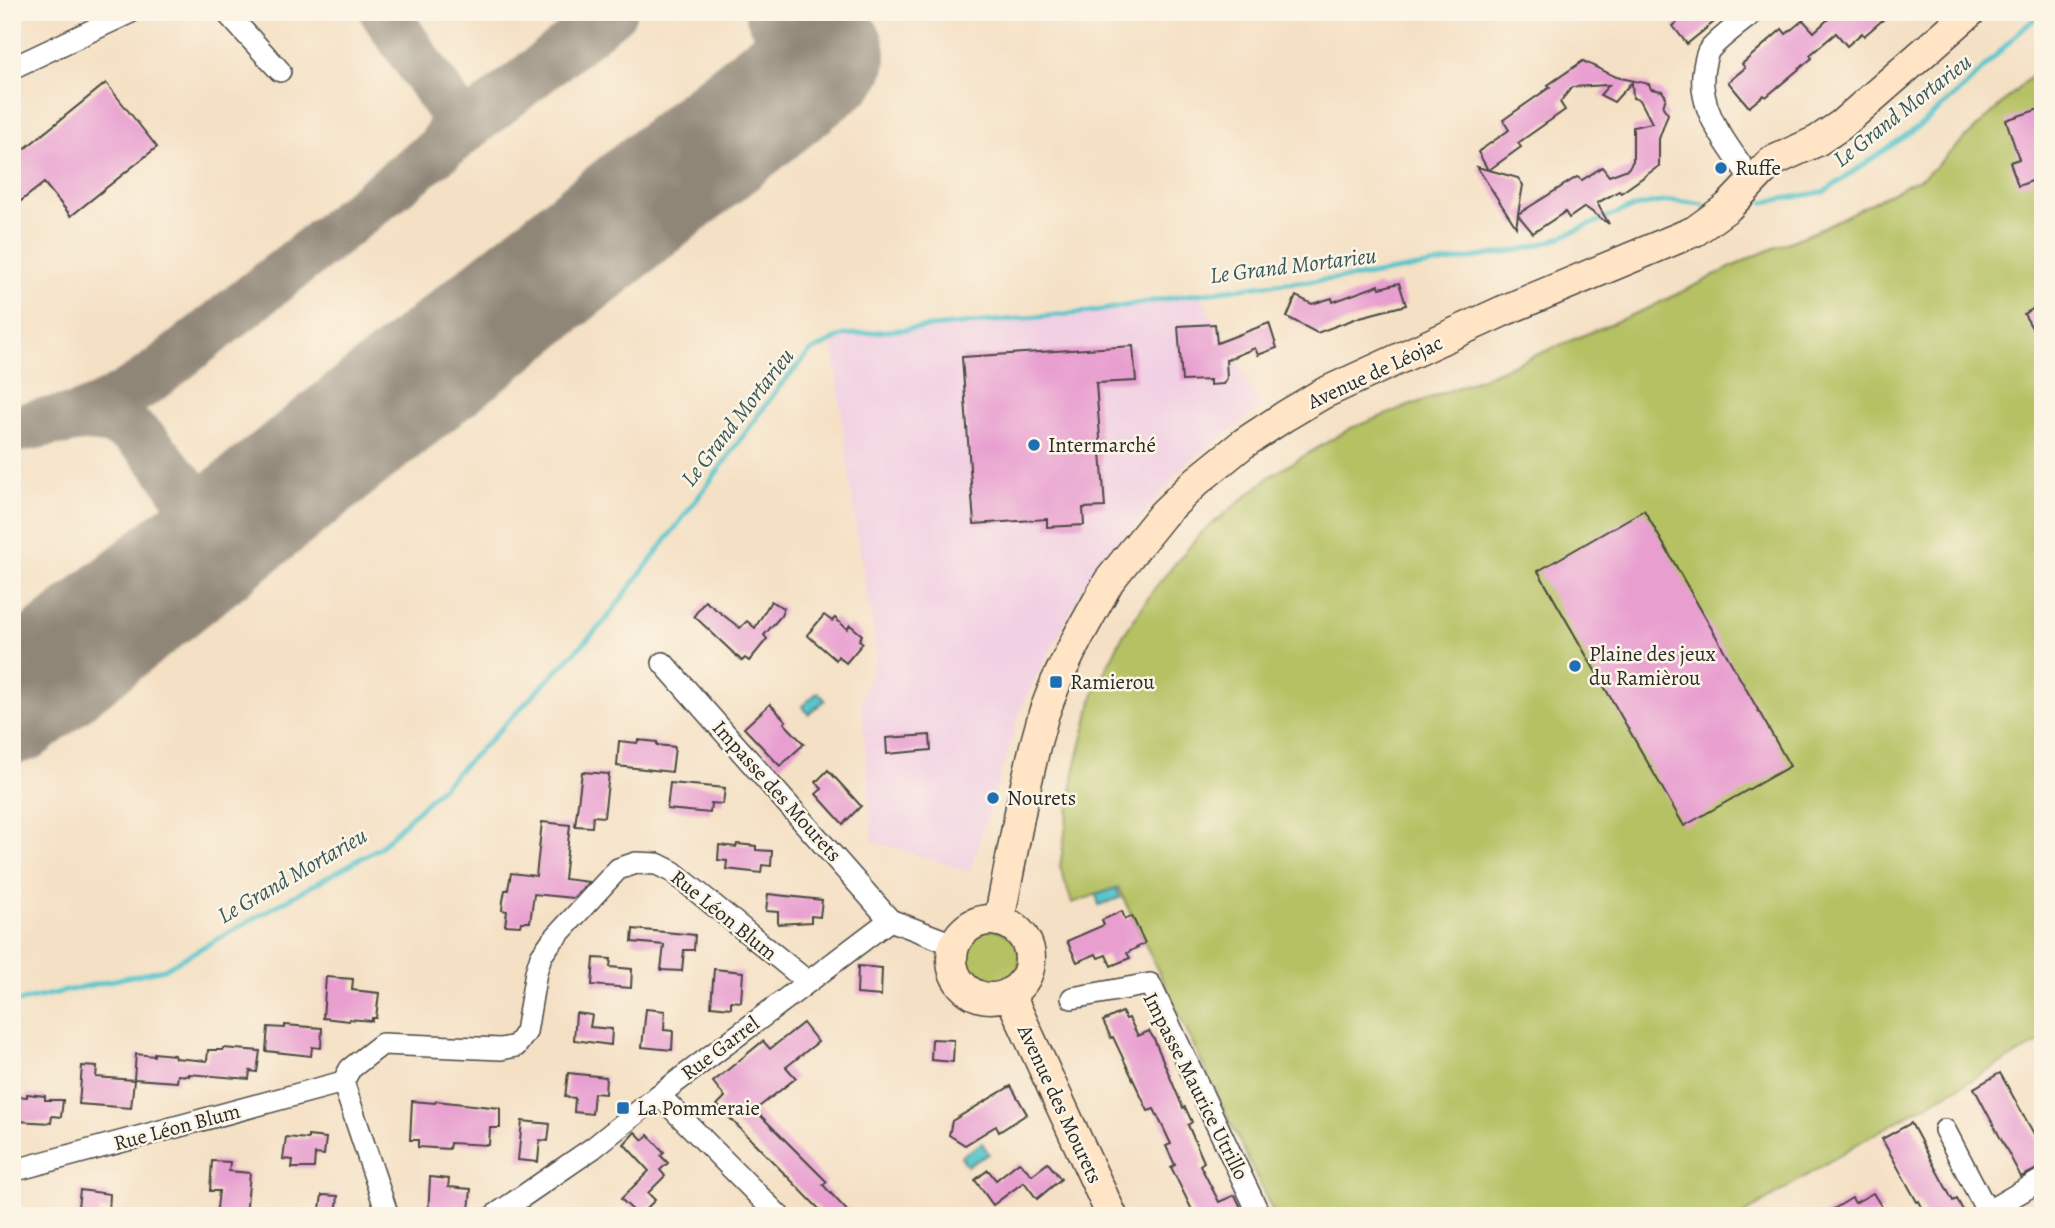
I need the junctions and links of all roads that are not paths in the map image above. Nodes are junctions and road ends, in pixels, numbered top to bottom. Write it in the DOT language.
graph roads {
  1 [pos="131,12"];
  2 [pos="226,12"];
  3 [pos="1754,12"];
  4 [pos="1970,12"];
  5 [pos="12,68"];
  6 [pos="280,71"];
  7 [pos="1752,181"];
  8 [pos="663,663"];
  9 [pos="890,920"];
  10 [pos="999,921"];
  11 [pos="955,942"];
  12 [pos="808,982"];
  13 [pos="1011,992"];
  14 [pos="1072,998"];
  15 [pos="343,1082"];
  16 [pos="659,1095"];
  17 [pos="1945,1130"];
  18 [pos="12,1171"];
  19 [pos="2043,1179"];
  20 [pos="1983,1214"];
  21 [pos="388,1216"];
  22 [pos="494,1216"];
  23 [pos="779,1216"];
  24 [pos="1112,1216"];
  25 [pos="1260,1216"];
  1 -- 5 [label="street"];
  2 -- 6 [label="street"];
  3 -- 7 [label="street"];
  4 -- 7 [label="main road, Avenue de Léojac"];
  7 -- 10 [label="main road, Avenue de Léojac"];
  8 -- 9 [label="street, Impasse des Mourets"];
  9 -- 11 [label="street"];
  9 -- 12 [label="street, Rue Garrel"];
  10 -- 11 [label="main road"];
  10 -- 13 [label="main road"];
  11 -- 13 [label="main road"];
  12 -- 15 [label="street, Rue Léon Blum"];
  12 -- 16 [label="street, Rue Garrel"];
  13 -- 24 [label="main road, Avenue des Mourets"];
  14 -- 25 [label="street, Impasse Maurice Utrillo"];
  15 -- 18 [label="street, Rue Léon Blum"];
  15 -- 21 [label="street"];
  16 -- 22 [label="street, Rue Garrel"];
  16 -- 23 [label="street"];
  17 -- 20 [label="street"];
  19 -- 20 [label="street"];
}
